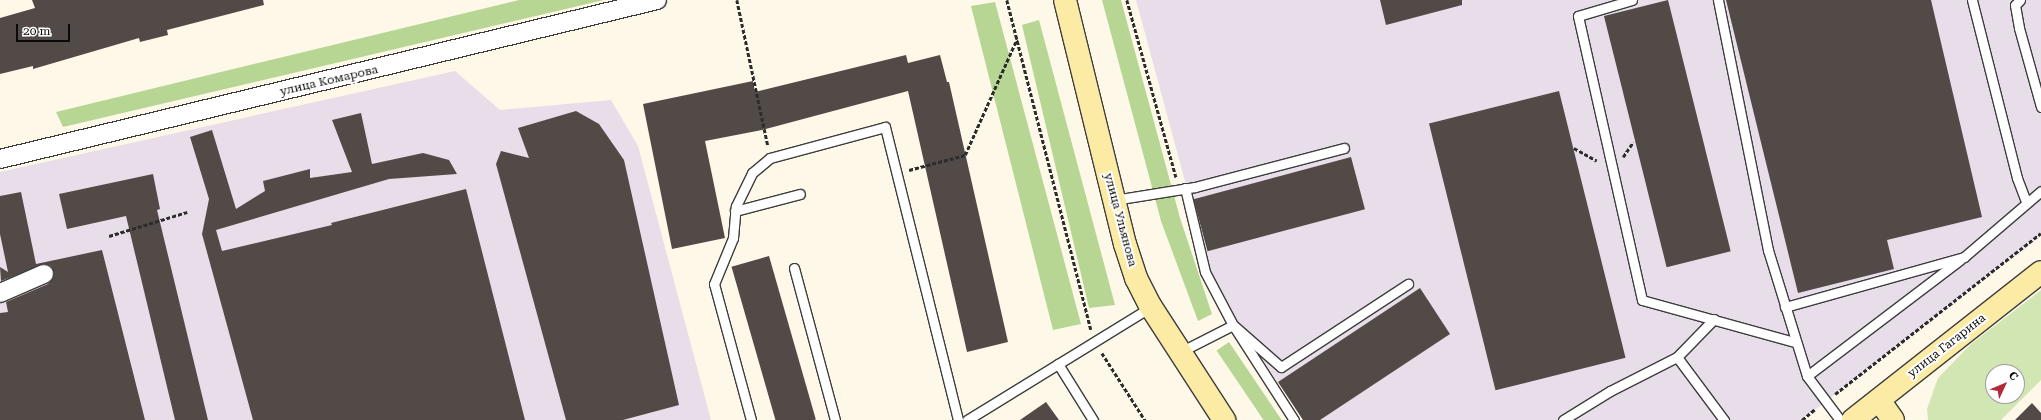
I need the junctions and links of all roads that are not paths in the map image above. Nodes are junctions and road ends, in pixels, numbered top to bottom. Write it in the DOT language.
graph roads {
  1 [pos="657,0"];
  2 [pos="1064,0"];
  3 [pos="1632,0"];
  4 [pos="1718,0"];
  5 [pos="1972,0"];
  6 [pos="2016,2"];
  7 [pos="2041,107"];
  8 [pos="1344,148"];
  9 [pos="0,159"];
  10 [pos="1185,188"];
  11 [pos="2041,191"];
  12 [pos="800,194"];
  13 [pos="1114,200"];
  14 [pos="2026,202"];
  15 [pos="735,211"];
  16 [pos="1964,257"];
  17 [pos="794,268"];
  18 [pos="2041,272"];
  19 [pos="44,274"];
  20 [pos="1408,284"];
  21 [pos="0,293"];
  22 [pos="1151,307"];
  23 [pos="1785,307"];
  24 [pos="1714,319"];
  25 [pos="1233,325"];
  26 [pos="1795,342"];
  27 [pos="1180,352"];
  28 [pos="1677,357"];
  29 [pos="1058,364"];
  30 [pos="1807,376"];
  31 [pos="1879,400"];
  32 [pos="751,420"];
  33 [pos="835,420"];
  34 [pos="958,420"];
  35 [pos="967,420"];
  36 [pos="1093,420"];
  37 [pos="1224,420"];
  38 [pos="1294,420"];
  39 [pos="1563,420"];
  40 [pos="1724,420"];
  41 [pos="1840,420"];
  42 [pos="1853,420"];
  43 [pos="1893,420"];
  1 -- 9 [label="street, улица Комарова"];
  2 -- 13 [label="main road, улица Ульянова"];
  3 -- 24 [label="lane"];
  4 -- 23 [label="lane"];
  5 -- 14 [label="lane"];
  6 -- 7 [label="lane"];
  8 -- 10 [label="lane"];
  10 -- 13 [label="lane"];
  10 -- 25 [label="lane"];
  11 -- 14 [label="lane"];
  12 -- 15 [label="lane"];
  13 -- 22 [label="main road, улица Ульянова"];
  14 -- 16 [label="lane"];
  15 -- 32 [label="lane"];
  15 -- 34 [label="lane"];
  16 -- 23 [label="lane"];
  16 -- 30 [label="lane"];
  17 -- 33 [label="lane"];
  18 -- 31 [label="main road, улица Гагарина"];
  19 -- 21 [label="street"];
  20 -- 25 [label="lane"];
  22 -- 27 [label="main road, улица Ульянова"];
  22 -- 29 [label="lane"];
  23 -- 26 [label="lane"];
  24 -- 26 [label="lane"];
  24 -- 28 [label="lane"];
  25 -- 27 [label="lane"];
  25 -- 38 [label="lane"];
  26 -- 30 [label="lane"];
  27 -- 37 [label="main road, улица Ульянова"];
  28 -- 39 [label="lane"];
  28 -- 40 [label="lane"];
  29 -- 35 [label="lane"];
  29 -- 36 [label="lane"];
  30 -- 41 [label="lane"];
  31 -- 42 [label="main road, улица Гагарина"];
  31 -- 43 [label="main road"];
}
